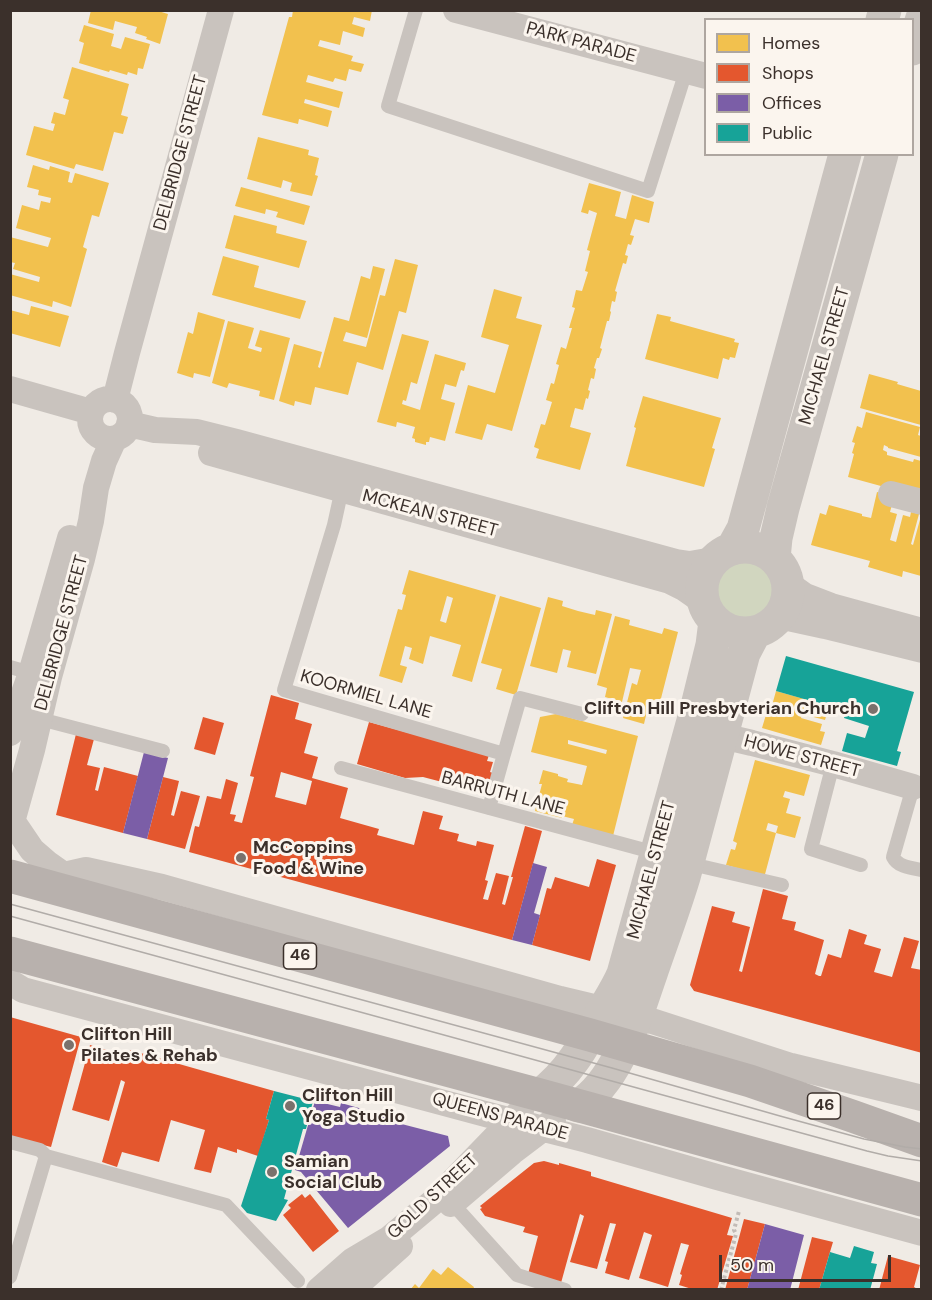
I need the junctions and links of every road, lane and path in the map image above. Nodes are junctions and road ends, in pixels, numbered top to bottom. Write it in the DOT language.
graph roads {
  1 [pos="220,10"];
  2 [pos="416,10"];
  3 [pos="456,10"];
  4 [pos="921,18"];
  5 [pos="914,42"];
  6 [pos="696,74"];
  7 [pos="844,156"];
  8 [pos="881,156"];
  9 [pos="10,389"];
  10 [pos="108,427"];
  11 [pos="344,480"];
  12 [pos="891,494"];
  13 [pos="921,502"];
  14 [pos="573,544"];
  15 [pos="723,554"];
  16 [pos="781,570"];
  17 [pos="710,611"];
  18 [pos="848,621"];
  19 [pos="767,624"];
  20 [pos="921,631"];
  21 [pos="891,633"];
  22 [pos="921,650"];
  23 [pos="21,670"];
  24 [pos="582,714"];
  25 [pos="40,719"];
  26 [pos="10,733"];
  27 [pos="706,733"];
  28 [pos="163,751"];
  29 [pos="504,754"];
  30 [pos="833,764"];
  31 [pos="341,768"];
  32 [pos="913,787"];
  33 [pos="489,808"];
  34 [pos="12,826"];
  35 [pos="656,854"];
  36 [pos="687,863"];
  37 [pos="861,865"];
  38 [pos="921,870"];
  39 [pos="10,876"];
  40 [pos="55,880"];
  41 [pos="782,885"];
  42 [pos="10,953"];
  43 [pos="10,982"];
  44 [pos="597,1022"];
  45 [pos="631,1031"];
  46 [pos="753,1068"];
  47 [pos="540,1095"];
  48 [pos="921,1098"];
  49 [pos="578,1106"];
  50 [pos="512,1120"];
  51 [pos="878,1125"];
  52 [pos="921,1125"];
  53 [pos="543,1128"];
  54 [pos="921,1141"];
  55 [pos="10,1142"];
  56 [pos="723,1146"];
  57 [pos="46,1156"];
  58 [pos="717,1178"];
  59 [pos="921,1200"];
  60 [pos="452,1203"];
  61 [pos="739,1211"];
  62 [pos="921,1233"];
  63 [pos="10,1277"];
  64 [pos="308,1285"];
  65 [pos="351,1290"];
  66 [pos="566,1290"];
  67 [pos="721,1290"];
  1 -- 10 [label="street, DELBRIDGE STREET"];
  2 -- 6 [label="lane"];
  3 -- 6 [label="street, PARK PARADE"];
  4 -- 5 [label="street"];
  7 -- 15 [label="street, MICHAEL STREET"];
  8 -- 16 [label="street, MICHAEL STREET"];
  9 -- 10 [label="street, MCKEAN STREET"];
  10 -- 11 [label="street, MCKEAN STREET"];
  10 -- 23 [label="street, DELBRIDGE STREET"];
  10 -- 25 [label="street, DELBRIDGE STREET"];
  11 -- 14 [label="street, MCKEAN STREET"];
  11 -- 29 [label="lane, KOORMIEL LANE"];
  12 -- 13 [label="street"];
  14 -- 15 [label="street, MCKEAN STREET"];
  14 -- 17 [label="street, MCKEAN STREET"];
  15 -- 16 [label="street"];
  15 -- 17 [label="street"];
  16 -- 18 [label="street"];
  16 -- 19 [label="street"];
  17 -- 19 [label="street"];
  17 -- 27 [label="street, MICHAEL STREET"];
  18 -- 19 [label="street"];
  18 -- 21 [label="street"];
  19 -- 27 [label="street, MICHAEL STREET"];
  20 -- 21 [label="street"];
  21 -- 22 [label="street"];
  23 -- 26 [label="street, DELBRIDGE STREET"];
  24 -- 29 [label="lane"];
  25 -- 28 [label="lane"];
  25 -- 34 [label="street, DELBRIDGE STREET"];
  27 -- 30 [label="street, HOWE STREET"];
  27 -- 35 [label="street, MICHAEL STREET"];
  27 -- 36 [label="street, MICHAEL STREET"];
  29 -- 33 [label="lane"];
  30 -- 32 [label="street, HOWE STREET"];
  30 -- 37 [label="lane"];
  31 -- 33 [label="lane, BARRUTH LANE"];
  32 -- 38 [label="lane"];
  33 -- 35 [label="lane, BARRUTH LANE"];
  34 -- 40 [label="street"];
  35 -- 36 [label="street"];
  35 -- 44 [label="street, MICHAEL STREET"];
  36 -- 41 [label="lane"];
  36 -- 45 [label="street, MICHAEL STREET"];
  39 -- 40 [label="main road, 46"];
  40 -- 44 [label="main road, 46"];
  42 -- 47 [label="main road, QUEENS PARADE"];
  43 -- 50 [label="street, QUEENS PARADE"];
  44 -- 45 [label="main road, 46"];
  44 -- 47 [label="street, MICHAEL STREET"];
  45 -- 46 [label="main road, 46"];
  45 -- 49 [label="street, MICHAEL STREET"];
  46 -- 48 [label="street"];
  46 -- 51 [label="main road, 46"];
  47 -- 49 [label="main road, QUEENS PARADE"];
  47 -- 50 [label="street, GOLD STREET"];
  49 -- 53 [label="street, GOLD STREET"];
  49 -- 56 [label="main road, QUEENS PARADE"];
  50 -- 53 [label="street, QUEENS PARADE"];
  50 -- 64 [label="street, GOLD STREET"];
  51 -- 52 [label="main road"];
  51 -- 54 [label="main road, 46"];
  53 -- 58 [label="street, QUEENS PARADE"];
  53 -- 60 [label="street, GOLD STREET"];
  55 -- 57 [label="lane"];
  56 -- 58 [label="street"];
  56 -- 59 [label="main road, QUEENS PARADE"];
  57 -- 63 [label="lane"];
  57 -- 64 [label="lane"];
  58 -- 62 [label="street, QUEENS PARADE"];
  60 -- 65 [label="street, GOLD STREET"];
  60 -- 66 [label="lane"];
  61 -- 67 [label="path"];
}
